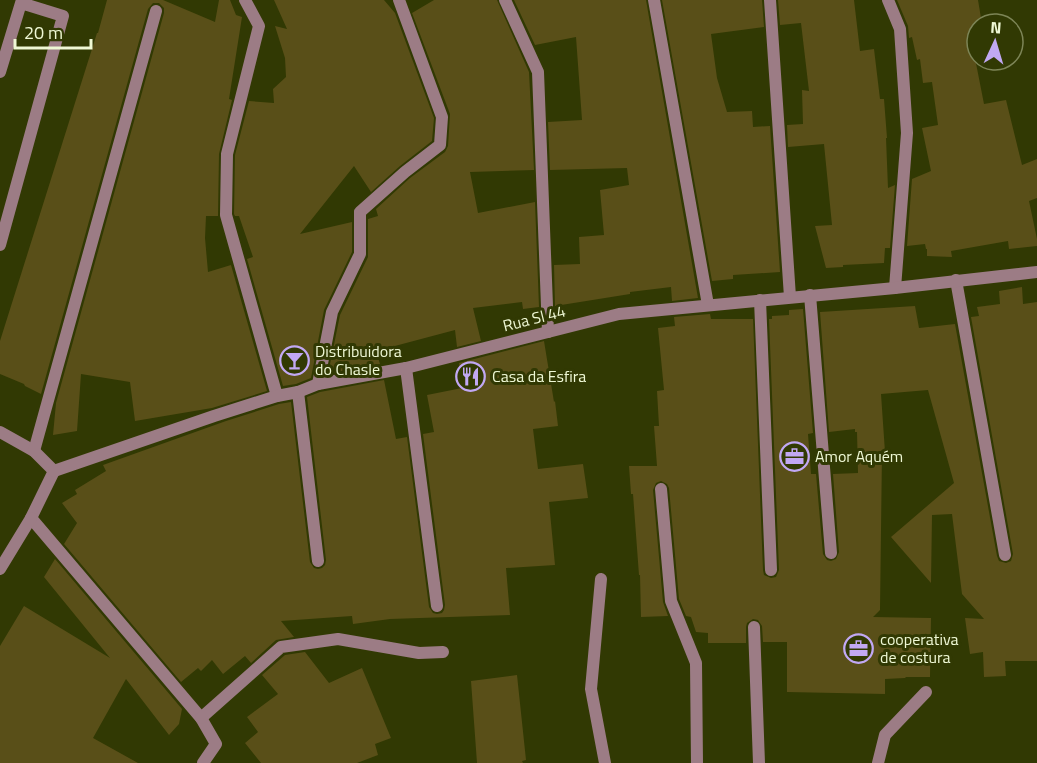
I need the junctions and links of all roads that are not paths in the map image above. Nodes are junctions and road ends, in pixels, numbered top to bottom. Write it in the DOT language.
graph roads {
  1 [pos="245,0"];
  2 [pos="399,0"];
  3 [pos="504,0"];
  4 [pos="654,0"];
  5 [pos="770,0"];
  6 [pos="888,0"];
  7 [pos="156,11"];
  8 [pos="0,72"];
  9 [pos="0,245"];
  10 [pos="1037,272"];
  11 [pos="956,280"];
  12 [pos="895,288"];
  13 [pos="810,295"];
  14 [pos="790,297"];
  15 [pos="760,300"];
  16 [pos="708,305"];
  17 [pos="548,332"];
  18 [pos="406,368"];
  19 [pos="318,384"];
  20 [pos="297,392"];
  21 [pos="277,396"];
  22 [pos="0,432"];
  23 [pos="34,451"];
  24 [pos="54,471"];
  25 [pos="661,489"];
  26 [pos="31,518"];
  27 [pos="831,553"];
  28 [pos="1005,555"];
  29 [pos="318,561"];
  30 [pos="0,569"];
  31 [pos="771,570"];
  32 [pos="601,579"];
  33 [pos="437,606"];
  34 [pos="754,627"];
  35 [pos="443,651"];
  36 [pos="926,692"];
  37 [pos="201,718"];
  38 [pos="203,763"];
  39 [pos="605,763"];
  40 [pos="697,763"];
  41 [pos="759,763"];
  42 [pos="878,763"];
  1 -- 21 [label="street"];
  2 -- 19 [label="street"];
  3 -- 17 [label="street"];
  4 -- 16 [label="street"];
  5 -- 14 [label="street"];
  6 -- 12 [label="street"];
  7 -- 23 [label="street"];
  8 -- 9 [label="street"];
  10 -- 11 [label="street, Rua Sl 44"];
  11 -- 12 [label="street, Rua Sl 44"];
  11 -- 28 [label="street"];
  12 -- 13 [label="street, Rua Sl 44"];
  13 -- 14 [label="street, Rua Sl 44"];
  13 -- 27 [label="street"];
  14 -- 15 [label="street, Rua Sl 44"];
  15 -- 16 [label="street, Rua Sl 44"];
  15 -- 31 [label="street"];
  16 -- 17 [label="street, Rua Sl 44"];
  17 -- 18 [label="street, Rua Sl 44"];
  18 -- 19 [label="street, Rua Sl 44"];
  18 -- 33 [label="street"];
  19 -- 20 [label="street, Rua Sl 44"];
  20 -- 21 [label="street, Rua Sl 44"];
  20 -- 29 [label="street"];
  21 -- 24 [label="street, Rua Sl 44"];
  22 -- 23 [label="street"];
  23 -- 24 [label="street"];
  24 -- 26 [label="street"];
  25 -- 40 [label="street"];
  26 -- 30 [label="street"];
  26 -- 37 [label="street"];
  32 -- 39 [label="street"];
  34 -- 41 [label="street"];
  35 -- 37 [label="street"];
  36 -- 42 [label="street"];
  37 -- 38 [label="street"];
}
